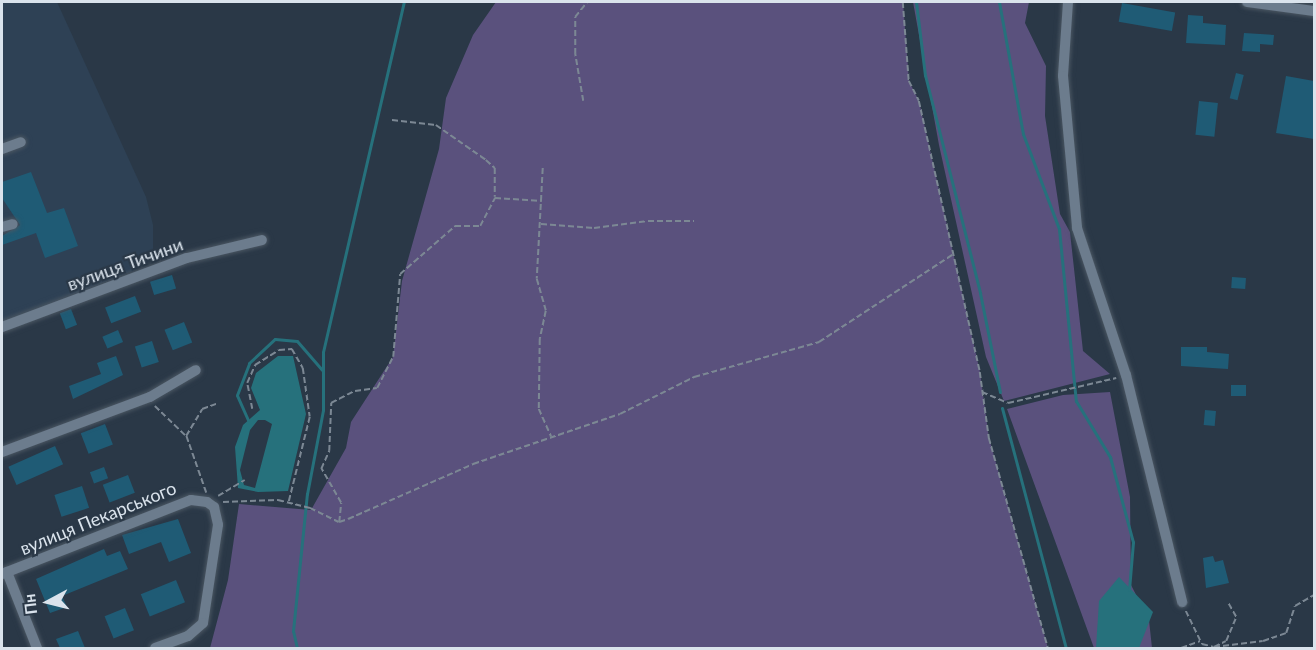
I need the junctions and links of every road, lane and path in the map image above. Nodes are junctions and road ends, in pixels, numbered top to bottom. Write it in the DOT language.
graph roads {
  1 [pos="587,2"];
  2 [pos="903,2"];
  3 [pos="1068,2"];
  4 [pos="1247,2"];
  5 [pos="1314,11"];
  6 [pos="583,101"];
  7 [pos="392,120"];
  8 [pos="21,142"];
  9 [pos="2,149"];
  10 [pos="543,168"];
  11 [pos="495,198"];
  12 [pos="542,201"];
  13 [pos="694,221"];
  14 [pos="14,224"];
  15 [pos="541,224"];
  16 [pos="2,228"];
  17 [pos="262,240"];
  18 [pos="952,255"];
  19 [pos="2,327"];
  20 [pos="196,370"];
  21 [pos="1126,375"];
  22 [pos="981,392"];
  23 [pos="150,397"];
  24 [pos="216,404"];
  25 [pos="252,409"];
  26 [pos="186,436"];
  27 [pos="551,437"];
  28 [pos="2,452"];
  29 [pos="245,480"];
  30 [pos="207,502"];
  31 [pos="289,503"];
  32 [pos="339,522"];
  33 [pos="4,573"];
  34 [pos="1314,595"];
  35 [pos="1182,602"];
  36 [pos="1228,603"];
  37 [pos="1201,641"];
  38 [pos="1214,647"];
  39 [pos="37,648"];
  40 [pos="155,648"];
  41 [pos="1048,648"];
  42 [pos="1181,648"];
  1 -- 6 [label="path"];
  2 -- 18 [label="path"];
  3 -- 21 [label="street"];
  4 -- 5 [label="street"];
  7 -- 11 [label="path"];
  8 -- 9 [label="street"];
  10 -- 12 [label="path"];
  11 -- 12 [label="path"];
  11 -- 32 [label="path"];
  12 -- 15 [label="path"];
  13 -- 15 [label="path"];
  14 -- 16 [label="street"];
  15 -- 27 [label="path"];
  17 -- 19 [label="street, вулиця Тичини"];
  18 -- 22 [label="path"];
  18 -- 27 [label="path"];
  20 -- 23 [label="street"];
  21 -- 22 [label="path"];
  21 -- 35 [label="street"];
  22 -- 41 [label="path"];
  23 -- 26 [label="path"];
  23 -- 28 [label="street"];
  24 -- 26 [label="path"];
  25 -- 31 [label="path"];
  26 -- 30 [label="path"];
  27 -- 32 [label="path"];
  29 -- 30 [label="path"];
  30 -- 31 [label="path"];
  30 -- 33 [label="street, вулиця Пекарського"];
  30 -- 40 [label="street"];
  31 -- 32 [label="path"];
  33 -- 39 [label="street"];
  34 -- 38 [label="path"];
  35 -- 37 [label="path"];
  36 -- 38 [label="path"];
  37 -- 38 [label="path"];
  37 -- 42 [label="path"];
}
